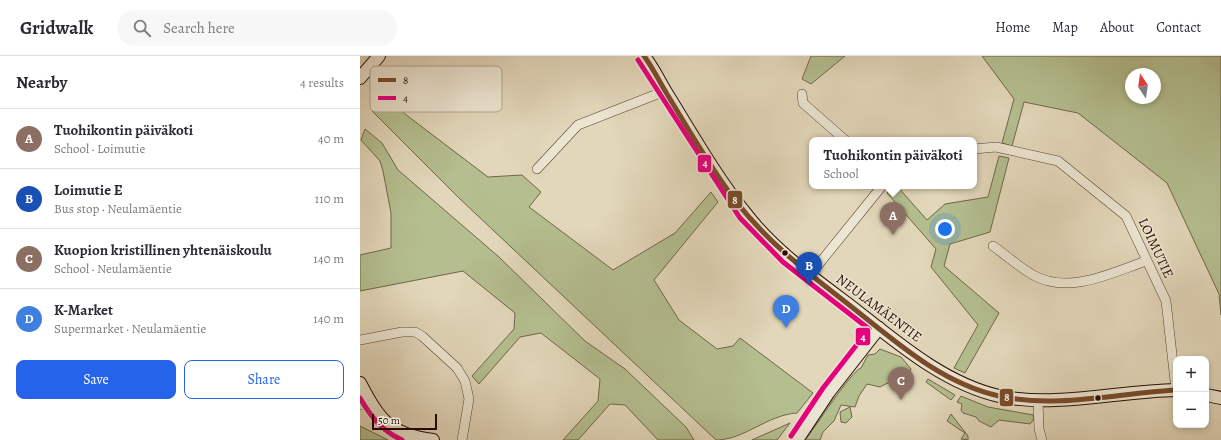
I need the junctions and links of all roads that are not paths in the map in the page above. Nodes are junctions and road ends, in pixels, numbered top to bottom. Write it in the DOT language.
graph roads {
  1 [pos="379,56"];
  2 [pos="644,56"];
  3 [pos="370,66"];
  4 [pos="370,66"];
  5 [pos="360,78"];
  6 [pos="666,91"];
  7 [pos="803,98"];
  8 [pos="842,137"];
  9 [pos="977,149"];
  10 [pos="537,169"];
  11 [pos="880,189"];
  12 [pos="993,246"];
  13 [pos="1146,261"];
  14 [pos="810,275"];
  15 [pos="879,328"];
  16 [pos="360,340"];
  17 [pos="1173,363"];
  18 [pos="360,382"];
  19 [pos="1173,390"];
  20 [pos="1209,396"];
  21 [pos="1221,398"];
  22 [pos="1038,401"];
  23 [pos="365,404"];
  24 [pos="434,440"];
  25 [pos="462,440"];
  26 [pos="797,440"];
  27 [pos="1042,440"];
  1 -- 4 [label="street"];
  2 -- 6 [label="street, NEULAMÄENTIE"];
  3 -- 5 [label="street"];
  6 -- 10 [label="street"];
  6 -- 14 [label="street, NEULAMÄENTIE"];
  7 -- 8 [label="street"];
  9 -- 13 [label="street, LOIMUTIE"];
  11 -- 14 [label="street"];
  12 -- 13 [label="street"];
  13 -- 17 [label="street, LOIMUTIE"];
  14 -- 15 [label="street, NEULAMÄENTIE"];
  15 -- 22 [label="street, NEULAMÄENTIE"];
  15 -- 26 [label="street"];
  16 -- 25 [label="street"];
  18 -- 23 [label="street"];
  19 -- 22 [label="street, NEULAMÄENTIE"];
  20 -- 21 [label="street"];
  22 -- 27 [label="street"];
  23 -- 24 [label="street"];
}
